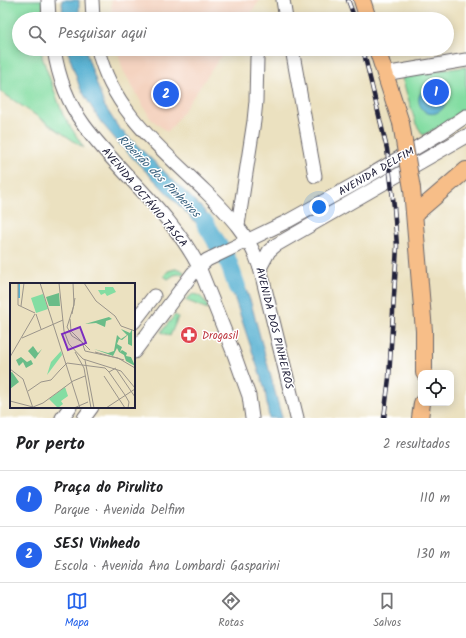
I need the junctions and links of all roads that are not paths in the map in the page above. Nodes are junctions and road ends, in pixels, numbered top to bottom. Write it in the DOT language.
graph roads {
  1 [pos="48,0"];
  2 [pos="92,0"];
  3 [pos="283,0"];
  4 [pos="362,0"];
  5 [pos="49,12"];
  6 [pos="93,12"];
  7 [pos="285,12"];
  8 [pos="366,12"];
  9 [pos="56,56"];
  10 [pos="100,56"];
  11 [pos="257,56"];
  12 [pos="293,56"];
  13 [pos="379,56"];
  14 [pos="466,60"];
  15 [pos="384,74"];
  16 [pos="466,116"];
  17 [pos="466,136"];
  18 [pos="466,170"];
  19 [pos="315,176"];
  20 [pos="415,214"];
  21 [pos="238,225"];
  22 [pos="242,243"];
  23 [pos="203,263"];
  24 [pos="260,268"];
  25 [pos="207,288"];
  26 [pos="178,292"];
  27 [pos="154,296"];
  28 [pos="135,321"];
  29 [pos="135,351"];
  30 [pos="424,370"];
  31 [pos="422,406"];
  32 [pos="69,408"];
  33 [pos="91,408"];
  34 [pos="62,418"];
  35 [pos="84,418"];
  36 [pos="252,418"];
  37 [pos="297,418"];
  38 [pos="420,418"];
  1 -- 5 [label="street"];
  2 -- 6 [label="street"];
  3 -- 7 [label="street"];
  4 -- 8 [label="main road"];
  9 -- 23 [label="street, AVENIDA OCTÁVIO TASCA"];
  10 -- 21 [label="street, AVENIDA DOS PINHEIROS"];
  11 -- 21 [label="street"];
  12 -- 19 [label="street"];
  13 -- 15 [label="main road"];
  14 -- 15 [label="street"];
  15 -- 20 [label="main road, bridge"];
  16 -- 22 [label="street, AVENIDA DELFIM"];
  17 -- 24 [label="street, AVENIDA DELFIM"];
  18 -- 20 [label="main road"];
  20 -- 30 [label="main road"];
  21 -- 22 [label="street, AVENIDA DOS PINHEIROS"];
  22 -- 23 [label="street, AVENIDA DELFIM"];
  22 -- 24 [label="street, AVENIDA DOS PINHEIROS"];
  23 -- 25 [label="street, AVENIDA OCTÁVIO TASCA"];
  23 -- 26 [label="street"];
  24 -- 37 [label="street, AVENIDA DOS PINHEIROS"];
  25 -- 26 [label="street"];
  25 -- 36 [label="street, AVENIDA OCTÁVIO TASCA"];
  26 -- 29 [label="street"];
  27 -- 28 [label="street"];
  31 -- 38 [label="main road"];
  32 -- 34 [label="street"];
  33 -- 35 [label="street"];
}
